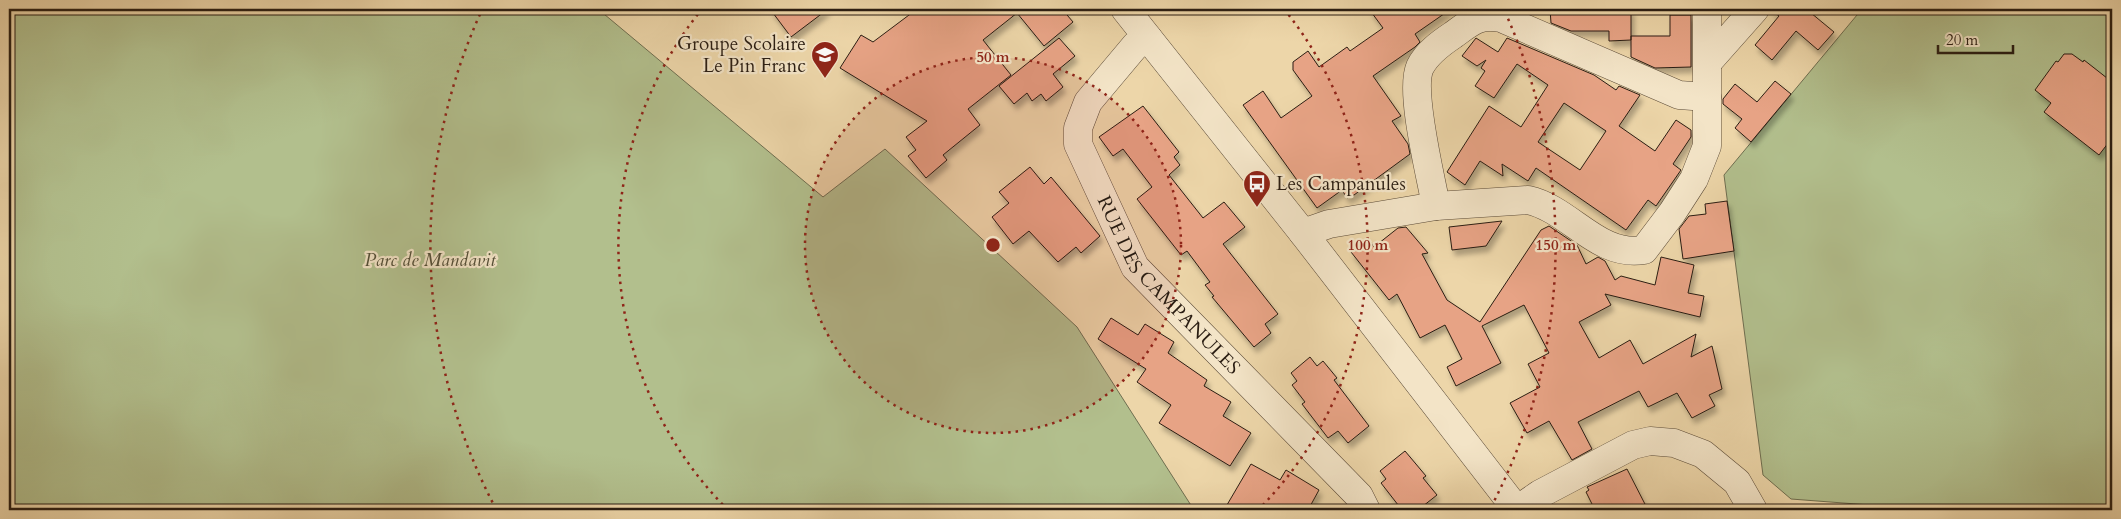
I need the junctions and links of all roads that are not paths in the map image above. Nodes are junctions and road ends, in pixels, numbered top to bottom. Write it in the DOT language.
graph roads {
  1 [pos="1125,9"];
  2 [pos="1707,9"];
  3 [pos="1755,9"];
  4 [pos="1148,38"];
  5 [pos="1708,62"];
  6 [pos="1708,96"];
  7 [pos="1436,206"];
  8 [pos="1303,233"];
  9 [pos="1366,510"];
  10 [pos="1517,510"];
  11 [pos="1753,510"];
  1 -- 4 [label="street"];
  2 -- 5 [label="street"];
  3 -- 5 [label="street"];
  4 -- 8 [label="street"];
  4 -- 9 [label="street, RUE DES CAMPANULES"];
  5 -- 6 [label="street"];
  6 -- 7 [label="street"];
  6 -- 7 [label="street"];
  7 -- 8 [label="street"];
  8 -- 10 [label="street"];
  10 -- 11 [label="street"];
}
